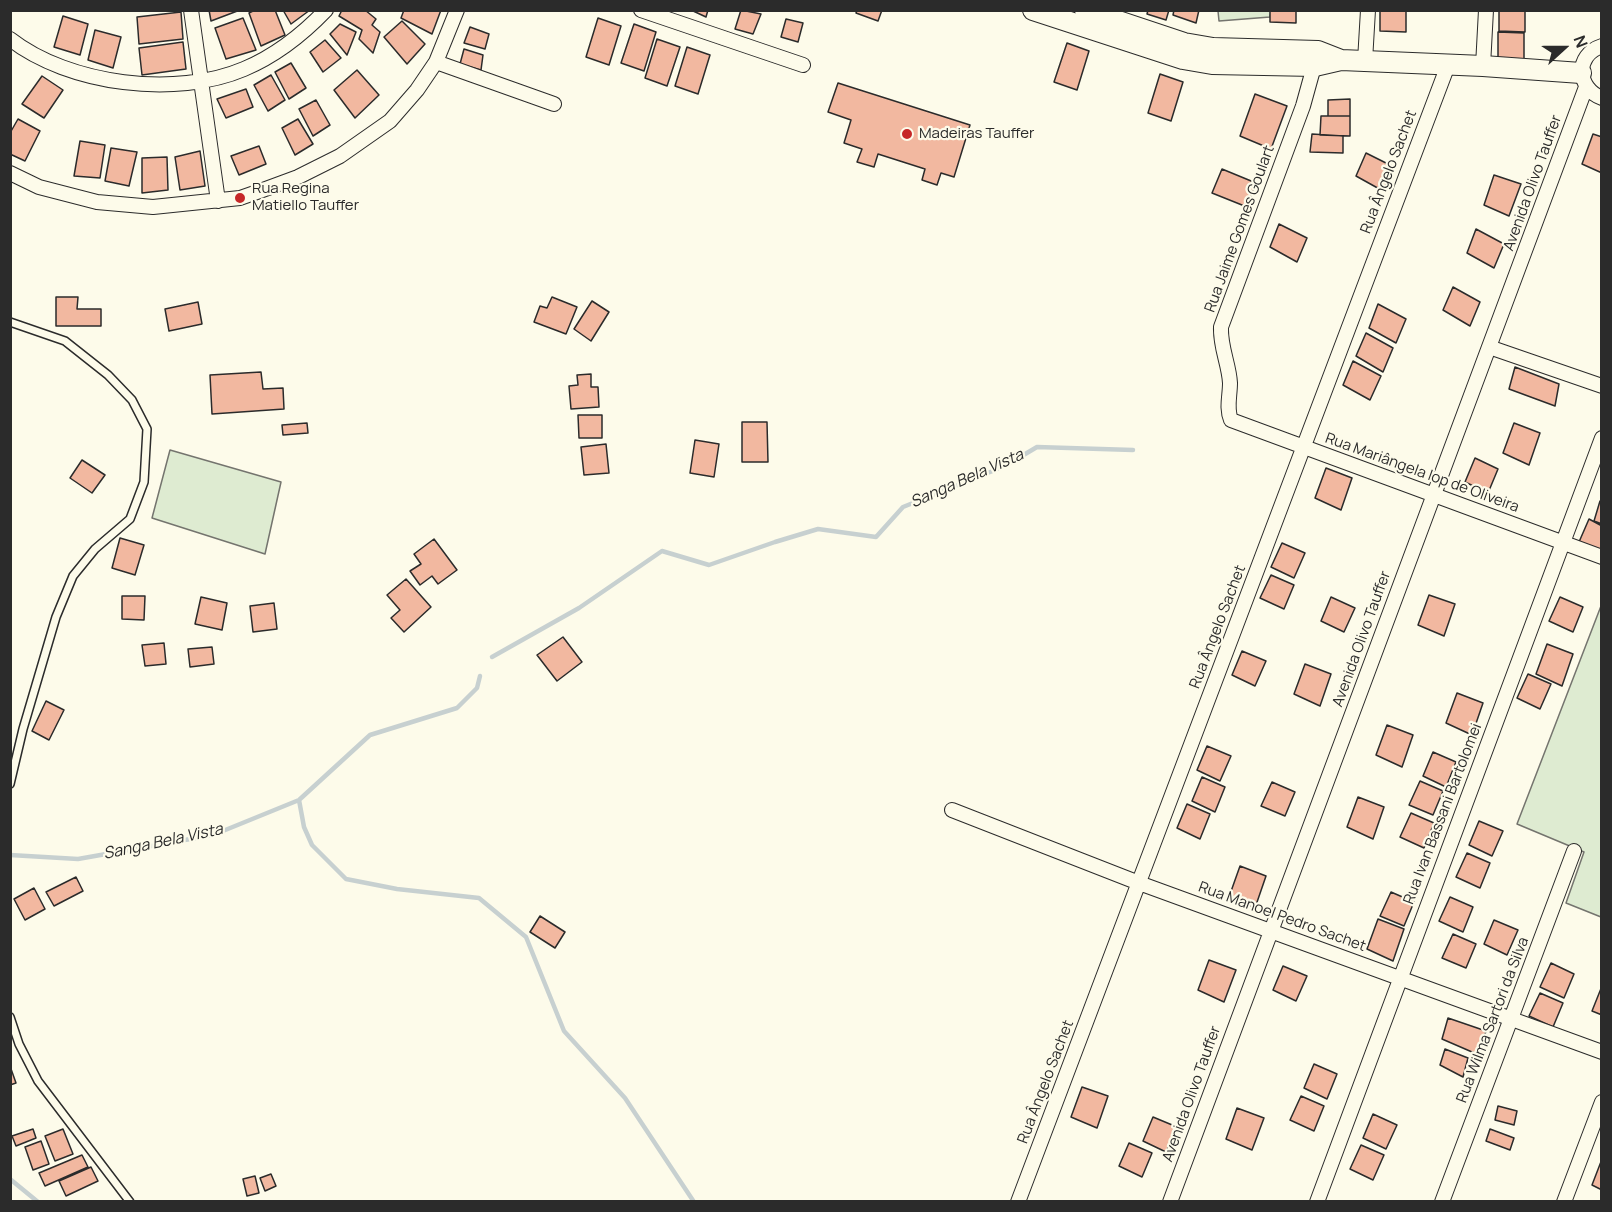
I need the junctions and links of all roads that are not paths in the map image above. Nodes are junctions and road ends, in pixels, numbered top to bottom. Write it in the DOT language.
graph roads {
  1 [pos="191,10"];
  2 [pos="326,10"];
  3 [pos="457,10"];
  4 [pos="641,10"];
  5 [pos="1033,10"];
  6 [pos="1368,10"];
  7 [pos="1486,10"];
  8 [pos="1087,17"];
  9 [pos="10,39"];
  10 [pos="1602,46"];
  11 [pos="1316,59"];
  12 [pos="1365,61"];
  13 [pos="436,62"];
  14 [pos="803,65"];
  15 [pos="1448,65"];
  16 [pos="1483,66"];
  17 [pos="1584,80"];
  18 [pos="201,81"];
  19 [pos="1602,98"];
  20 [pos="554,104"];
  21 [pos="10,173"];
  22 [pos="218,201"];
  23 [pos="10,322"];
  24 [pos="1489,347"];
  25 [pos="1602,386"];
  26 [pos="1231,420"];
  27 [pos="1602,438"];
  28 [pos="1303,446"];
  29 [pos="1434,494"];
  30 [pos="1563,542"];
  31 [pos="1602,557"];
  32 [pos="10,784"];
  33 [pos="952,810"];
  34 [pos="1574,851"];
  35 [pos="1139,883"];
  36 [pos="1271,930"];
  37 [pos="1399,978"];
  38 [pos="10,1017"];
  39 [pos="1511,1018"];
  40 [pos="1602,1052"];
  41 [pos="1602,1102"];
  42 [pos="130,1202"];
  43 [pos="1018,1202"];
  44 [pos="1170,1202"];
  45 [pos="1317,1202"];
  46 [pos="1442,1202"];
  47 [pos="1564,1202"];
  1 -- 18 [label="street"];
  2 -- 18 [label="street"];
  3 -- 13 [label="street"];
  4 -- 14 [label="street"];
  5 -- 8 [label="street"];
  6 -- 12 [label="street"];
  7 -- 16 [label="street"];
  8 -- 11 [label="street"];
  9 -- 18 [label="street"];
  10 -- 17 [label="street, Avenida Olivo Tauffer"];
  11 -- 12 [label="street"];
  11 -- 26 [label="street, Rua Jaime Gomes Goulart"];
  12 -- 15 [label="street"];
  13 -- 20 [label="street"];
  13 -- 22 [label="street"];
  15 -- 16 [label="street"];
  15 -- 28 [label="street, Rua Ângelo Sachet"];
  16 -- 17 [label="street"];
  17 -- 19 [label="street"];
  17 -- 24 [label="street, Avenida Olivo Tauffer"];
  18 -- 22 [label="street"];
  21 -- 22 [label="street"];
  23 -- 32 [label="lane"];
  24 -- 25 [label="street"];
  24 -- 29 [label="street, Avenida Olivo Tauffer"];
  26 -- 28 [label="street, Rua Mariângela Iop de Oliveira"];
  27 -- 30 [label="street, Rua Ivan Bassani Bartolomei"];
  28 -- 29 [label="street, Rua Mariângela Iop de Oliveira"];
  28 -- 35 [label="street, Rua Ângelo Sachet"];
  29 -- 30 [label="street, Rua Mariângela Iop de Oliveira"];
  29 -- 36 [label="street, Avenida Olivo Tauffer"];
  30 -- 31 [label="street, Rua Mariângela Iop de Oliveira"];
  30 -- 37 [label="street, Rua Ivan Bassani Bartolomei"];
  33 -- 35 [label="street, Rua Manoel Pedro Sachet"];
  34 -- 39 [label="street, Rua Wilma Sartori da Silva"];
  35 -- 36 [label="street, Rua Manoel Pedro Sachet"];
  35 -- 43 [label="street, Rua Ângelo Sachet"];
  36 -- 37 [label="street, Rua Manoel Pedro Sachet"];
  36 -- 44 [label="street, Avenida Olivo Tauffer"];
  37 -- 39 [label="street, Rua Manoel Pedro Sachet"];
  37 -- 45 [label="street, Rua Ivan Bassani Bartolomei"];
  38 -- 42 [label="lane"];
  39 -- 40 [label="street, Rua Manoel Pedro Sachet"];
  39 -- 46 [label="street, Rua Wilma Sartori da Silva"];
  41 -- 47 [label="street"];
}
